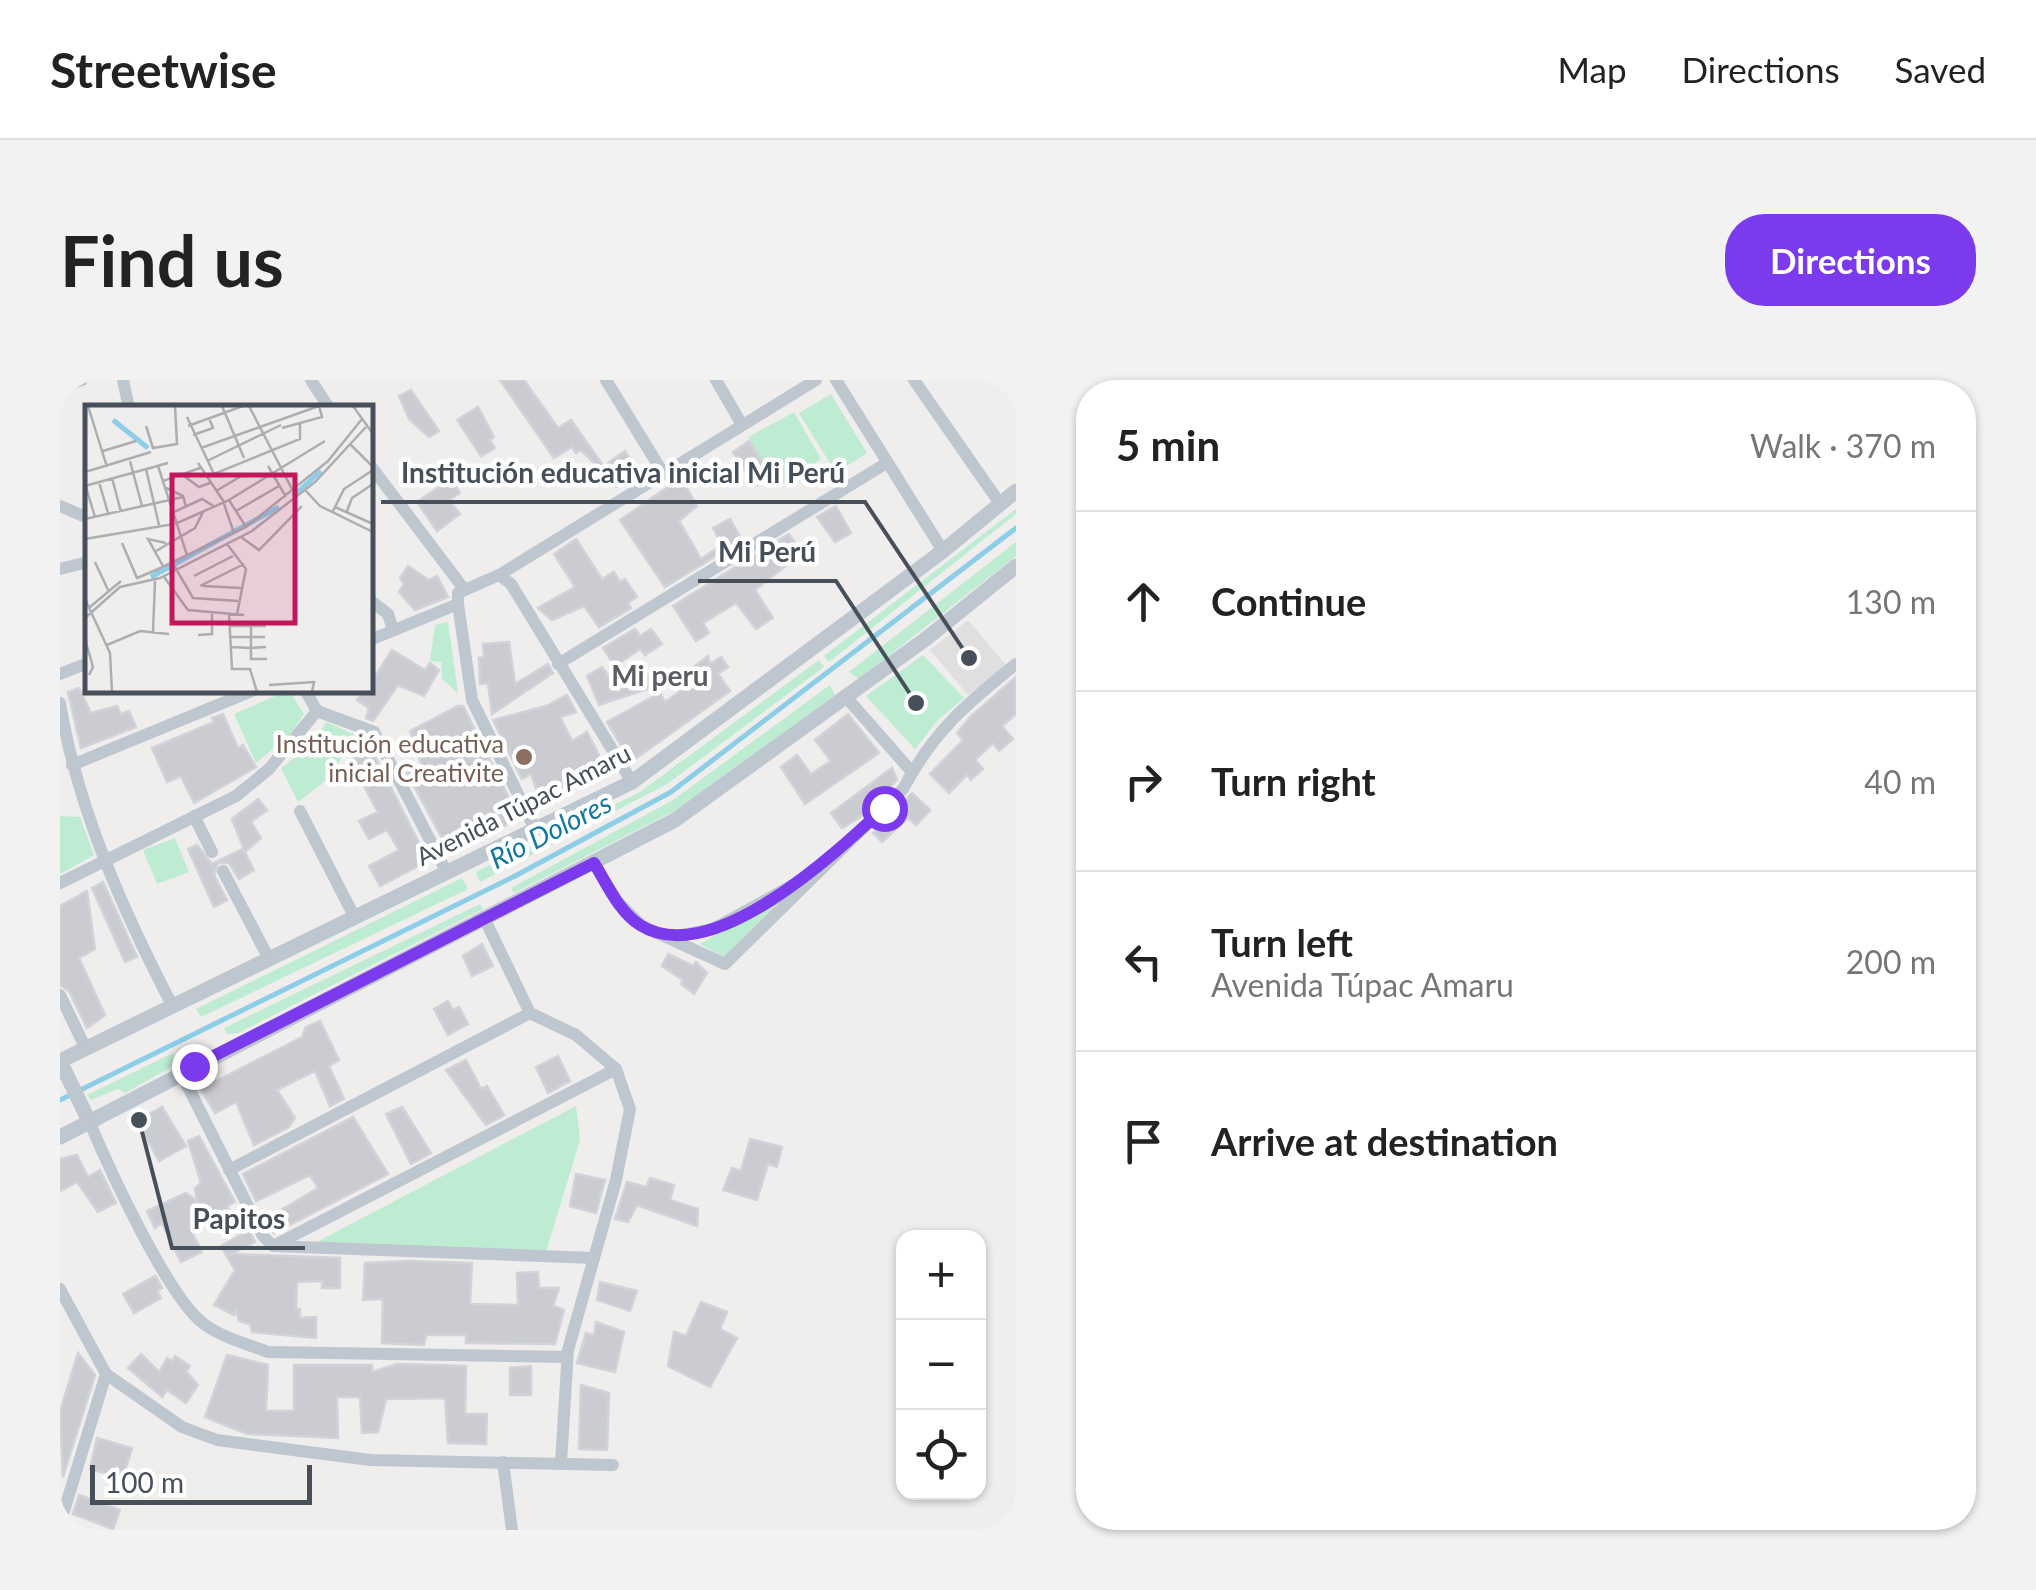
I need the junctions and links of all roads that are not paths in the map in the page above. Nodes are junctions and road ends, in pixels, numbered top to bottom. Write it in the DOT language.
graph roads {
  1 [pos="82,380"];
  2 [pos="124,380"];
  3 [pos="311,380"];
  4 [pos="606,380"];
  5 [pos="716,380"];
  6 [pos="816,380"];
  7 [pos="836,380"];
  8 [pos="914,380"];
  9 [pos="60,386"];
  10 [pos="128,405"];
  11 [pos="327,405"];
  12 [pos="740,423"];
  13 [pos="885,464"];
  14 [pos="372,468"];
  15 [pos="663,472"];
  16 [pos="1016,491"];
  17 [pos="1000,505"];
  18 [pos="60,506"];
  19 [pos="85,517"];
  20 [pos="943,551"];
  21 [pos="85,563"];
  22 [pos="1016,567"];
  23 [pos="60,568"];
  24 [pos="499,575"];
  25 [pos="464,589"];
  26 [pos="372,602"];
  27 [pos="458,604"];
  28 [pos="393,630"];
  29 [pos="372,639"];
  30 [pos="85,664"];
  31 [pos="558,664"];
  32 [pos="1016,664"];
  33 [pos="60,674"];
  34 [pos="249,692"];
  35 [pos="306,692"];
  36 [pos="846,698"];
  37 [pos="60,702"];
  38 [pos="317,710"];
  39 [pos="67,762"];
  40 [pos="912,772"];
  41 [pos="632,782"];
  42 [pos="300,811"];
  43 [pos="194,816"];
  44 [pos="535,829"];
  45 [pos="212,852"];
  46 [pos="106,856"];
  47 [pos="594,863"];
  48 [pos="223,871"];
  49 [pos="446,871"];
  50 [pos="811,875"];
  51 [pos="60,883"];
  52 [pos="354,916"];
  53 [pos="485,920"];
  54 [pos="668,937"];
  55 [pos="269,959"];
  56 [pos="60,995"];
  57 [pos="172,1005"];
  58 [pos="530,1013"];
  59 [pos="85,1047"];
  60 [pos="62,1064"];
  61 [pos="616,1069"];
  62 [pos="181,1073"];
  63 [pos="87,1117"];
  64 [pos="60,1137"];
  65 [pos="229,1170"];
  66 [pos="273,1246"];
  67 [pos="594,1258"];
  68 [pos="60,1290"];
  69 [pos="567,1357"];
  70 [pos="106,1374"];
  71 [pos="503,1462"];
  72 [pos="561,1463"];
  73 [pos="613,1465"];
  74 [pos="60,1524"];
  75 [pos="512,1530"];
  1 -- 9 [label="street"];
  2 -- 10 [label="street"];
  3 -- 11 [label="street"];
  4 -- 15 [label="street"];
  5 -- 12 [label="street"];
  6 -- 12 [label="street"];
  7 -- 13 [label="street"];
  8 -- 17 [label="street"];
  12 -- 15 [label="street"];
  13 -- 20 [label="street"];
  13 -- 31 [label="street"];
  14 -- 25 [label="street"];
  15 -- 24 [label="street"];
  16 -- 17 [label="street, Avenida Túpac Amaru"];
  17 -- 20 [label="street, Avenida Túpac Amaru"];
  18 -- 19 [label="street"];
  20 -- 41 [label="street, Avenida Túpac Amaru"];
  21 -- 23 [label="street"];
  22 -- 36 [label="street"];
  24 -- 25 [label="street"];
  24 -- 31 [label="street"];
  25 -- 27 [label="street"];
  26 -- 28 [label="street"];
  27 -- 28 [label="street"];
  27 -- 44 [label="street"];
  28 -- 29 [label="street"];
  30 -- 33 [label="street"];
  31 -- 41 [label="street"];
  32 -- 40 [label="street"];
  34 -- 39 [label="street"];
  35 -- 38 [label="street"];
  36 -- 40 [label="street"];
  36 -- 47 [label="street"];
  37 -- 39 [label="street"];
  38 -- 43 [label="street"];
  38 -- 49 [label="street"];
  39 -- 46 [label="street"];
  40 -- 50 [label="street"];
  41 -- 44 [label="street, Avenida Túpac Amaru"];
  42 -- 52 [label="street"];
  43 -- 45 [label="street"];
  43 -- 46 [label="street"];
  44 -- 49 [label="street, Avenida Túpac Amaru"];
  46 -- 51 [label="street"];
  46 -- 57 [label="street"];
  47 -- 53 [label="street"];
  47 -- 54 [label="street"];
  48 -- 55 [label="street"];
  49 -- 52 [label="street, Avenida Túpac Amaru"];
  50 -- 54 [label="street"];
  50 -- 54 [label="street"];
  52 -- 55 [label="street, Avenida Túpac Amaru"];
  53 -- 58 [label="street"];
  53 -- 62 [label="street"];
  55 -- 57 [label="street, Avenida Túpac Amaru"];
  56 -- 59 [label="street"];
  57 -- 59 [label="street, Avenida Túpac Amaru"];
  58 -- 61 [label="street"];
  58 -- 65 [label="street"];
  59 -- 60 [label="street, Avenida Túpac Amaru"];
  60 -- 63 [label="street"];
  61 -- 66 [label="street"];
  61 -- 67 [label="street"];
  62 -- 63 [label="street"];
  62 -- 65 [label="street"];
  63 -- 64 [label="street"];
  63 -- 69 [label="street"];
  65 -- 66 [label="street"];
  66 -- 67 [label="street"];
  67 -- 69 [label="street"];
  68 -- 70 [label="street"];
  69 -- 72 [label="street"];
  70 -- 71 [label="street"];
  70 -- 74 [label="street"];
  71 -- 72 [label="street"];
  71 -- 75 [label="street"];
  72 -- 73 [label="street"];
}
